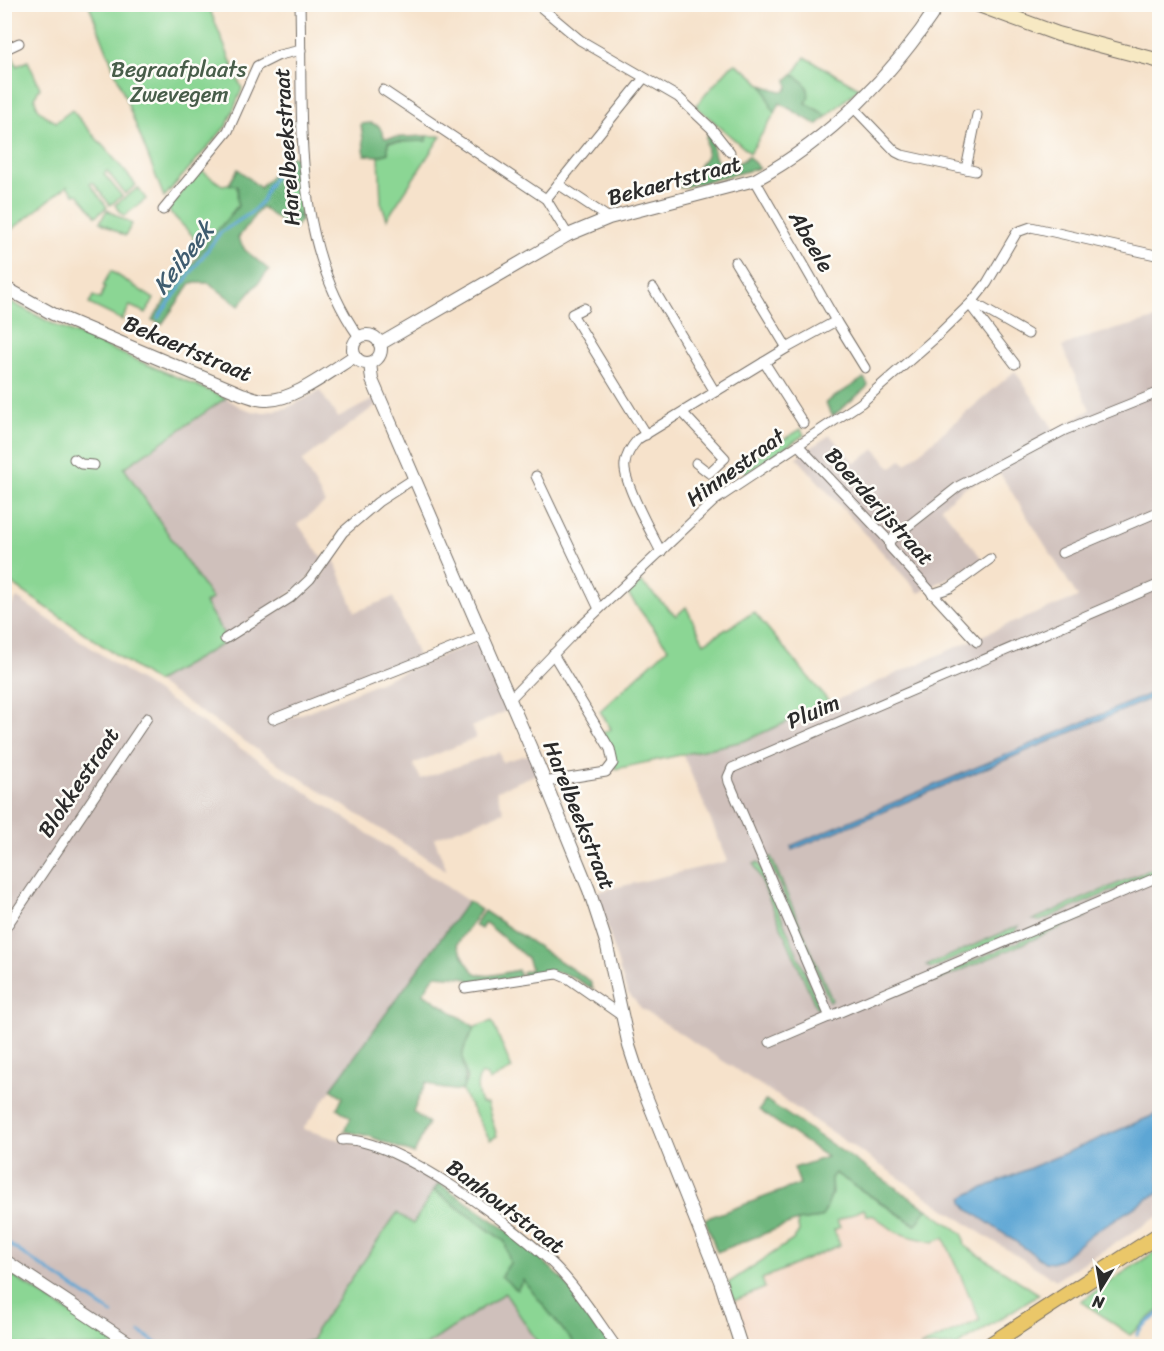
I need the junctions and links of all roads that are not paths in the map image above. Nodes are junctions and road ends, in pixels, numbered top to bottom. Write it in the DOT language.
graph roads {
  1 [pos="300,4"];
  2 [pos="537,4"];
  3 [pos="939,4"];
  4 [pos="976,4"];
  5 [pos="19,43"];
  6 [pos="4,50"];
  7 [pos="301,50"];
  8 [pos="1160,61"];
  9 [pos="644,78"];
  10 [pos="383,90"];
  11 [pos="853,107"];
  12 [pos="976,115"];
  13 [pos="730,152"];
  14 [pos="755,180"];
  15 [pos="558,184"];
  16 [pos="546,199"];
  17 [pos="163,210"];
  18 [pos="609,218"];
  19 [pos="568,235"];
  20 [pos="1160,256"];
  21 [pos="735,262"];
  22 [pos="4,287"];
  23 [pos="653,288"];
  24 [pos="971,304"];
  25 [pos="584,308"];
  26 [pos="836,321"];
  27 [pos="1028,334"];
  28 [pos="359,337"];
  29 [pos="380,344"];
  30 [pos="787,348"];
  31 [pos="355,357"];
  32 [pos="764,362"];
  33 [pos="370,363"];
  34 [pos="1015,364"];
  35 [pos="865,368"];
  36 [pos="715,392"];
  37 [pos="1160,392"];
  38 [pos="682,413"];
  39 [pos="803,423"];
  40 [pos="646,435"];
  41 [pos="798,445"];
  42 [pos="74,459"];
  43 [pos="696,463"];
  44 [pos="94,465"];
  45 [pos="536,476"];
  46 [pos="415,478"];
  47 [pos="1160,511"];
  48 [pos="889,541"];
  49 [pos="661,552"];
  50 [pos="1062,553"];
  51 [pos="990,559"];
  52 [pos="1160,584"];
  53 [pos="932,594"];
  54 [pos="599,609"];
  55 [pos="483,636"];
  56 [pos="225,639"];
  57 [pos="977,642"];
  58 [pos="553,654"];
  59 [pos="510,699"];
  60 [pos="147,718"];
  61 [pos="273,719"];
  62 [pos="544,782"];
  63 [pos="1160,876"];
  64 [pos="4,930"];
  65 [pos="465,988"];
  66 [pos="622,1016"];
  67 [pos="830,1017"];
  68 [pos="770,1042"];
  69 [pos="342,1140"];
  70 [pos="1160,1234"];
  71 [pos="4,1260"];
  72 [pos="134,1347"];
  73 [pos="616,1347"];
  74 [pos="741,1347"];
  75 [pos="988,1347"];
  1 -- 7 [label="street, Harelbeekstraat"];
  2 -- 9 [label="street"];
  3 -- 11 [label="street, Bekaertstraat"];
  4 -- 8 [label="main road"];
  5 -- 6 [label="street"];
  7 -- 17 [label="street, Harelbeekstraat"];
  7 -- 28 [label="street, Harelbeekstraat"];
  9 -- 13 [label="street"];
  9 -- 15 [label="street"];
  10 -- 16 [label="street"];
  11 -- 12 [label="street"];
  11 -- 14 [label="street, Bekaertstraat"];
  14 -- 18 [label="street, Bekaertstraat"];
  14 -- 26 [label="street, Abeele"];
  15 -- 16 [label="street"];
  15 -- 18 [label="street"];
  16 -- 19 [label="street"];
  18 -- 19 [label="street, Bekaertstraat"];
  19 -- 29 [label="street, Bekaertstraat"];
  20 -- 24 [label="street, Hinnestraat"];
  21 -- 30 [label="street"];
  22 -- 31 [label="street, Bekaertstraat"];
  23 -- 36 [label="street"];
  24 -- 27 [label="street"];
  24 -- 34 [label="street"];
  24 -- 41 [label="street, Hinnestraat"];
  25 -- 40 [label="street"];
  26 -- 30 [label="street"];
  26 -- 35 [label="street, Abeele"];
  28 -- 29 [label="street"];
  28 -- 31 [label="street"];
  29 -- 33 [label="street"];
  30 -- 32 [label="street"];
  31 -- 33 [label="street"];
  32 -- 36 [label="street"];
  32 -- 39 [label="street"];
  33 -- 46 [label="street, Harelbeekstraat"];
  36 -- 38 [label="street"];
  37 -- 48 [label="street"];
  38 -- 40 [label="street"];
  38 -- 43 [label="street"];
  40 -- 49 [label="street"];
  41 -- 48 [label="street, Boerderijstraat"];
  41 -- 49 [label="street, Hinnestraat"];
  42 -- 44 [label="street"];
  45 -- 54 [label="street"];
  46 -- 55 [label="street, Harelbeekstraat"];
  46 -- 56 [label="street"];
  47 -- 50 [label="street"];
  48 -- 53 [label="street, Boerderijstraat"];
  49 -- 54 [label="street, Hinnestraat"];
  51 -- 53 [label="street, Boerderijstraat"];
  52 -- 67 [label="street, Pluim"];
  53 -- 57 [label="street, Boerderijstraat"];
  54 -- 58 [label="street, Hinnestraat"];
  55 -- 59 [label="street, Harelbeekstraat"];
  55 -- 61 [label="street"];
  58 -- 59 [label="street, Hinnestraat"];
  58 -- 62 [label="street"];
  59 -- 62 [label="street, Harelbeekstraat"];
  60 -- 64 [label="street, Blokkestraat"];
  62 -- 66 [label="street, Harelbeekstraat"];
  63 -- 67 [label="street"];
  65 -- 66 [label="street"];
  66 -- 74 [label="street, Harelbeekstraat"];
  67 -- 68 [label="street"];
  69 -- 73 [label="street, Banhoutstraat"];
  70 -- 75 [label="main road"];
  71 -- 72 [label="street"];
}
